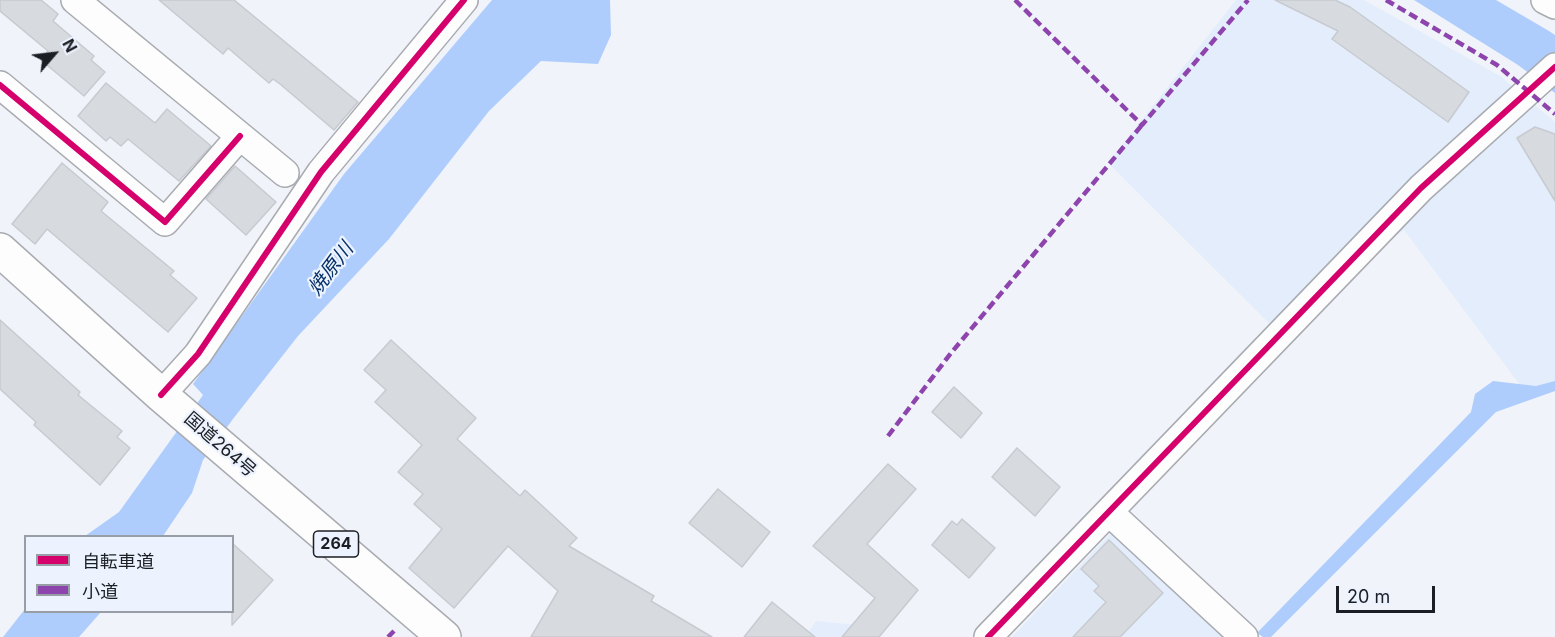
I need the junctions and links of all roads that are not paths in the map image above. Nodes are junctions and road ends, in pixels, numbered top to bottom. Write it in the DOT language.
graph roads {
  1 [pos="75,0"];
  2 [pos="464,0"];
  3 [pos="1545,0"];
  4 [pos="1555,6"];
  5 [pos="1555,67"];
  6 [pos="0,86"];
  7 [pos="240,136"];
  8 [pos="285,173"];
  9 [pos="0,250"];
  10 [pos="161,394"];
  11 [pos="1110,513"];
  12 [pos="444,637"];
  13 [pos="988,637"];
  14 [pos="1244,637"];
  1 -- 7 [label="street"];
  2 -- 10 [label="street"];
  3 -- 4 [label="street"];
  5 -- 11 [label="street"];
  6 -- 7 [label="street"];
  7 -- 8 [label="street"];
  9 -- 10 [label="highway, 国道264号 / 264"];
  10 -- 12 [label="highway, 国道264号 / 264"];
  11 -- 13 [label="street"];
  11 -- 14 [label="street"];
}
